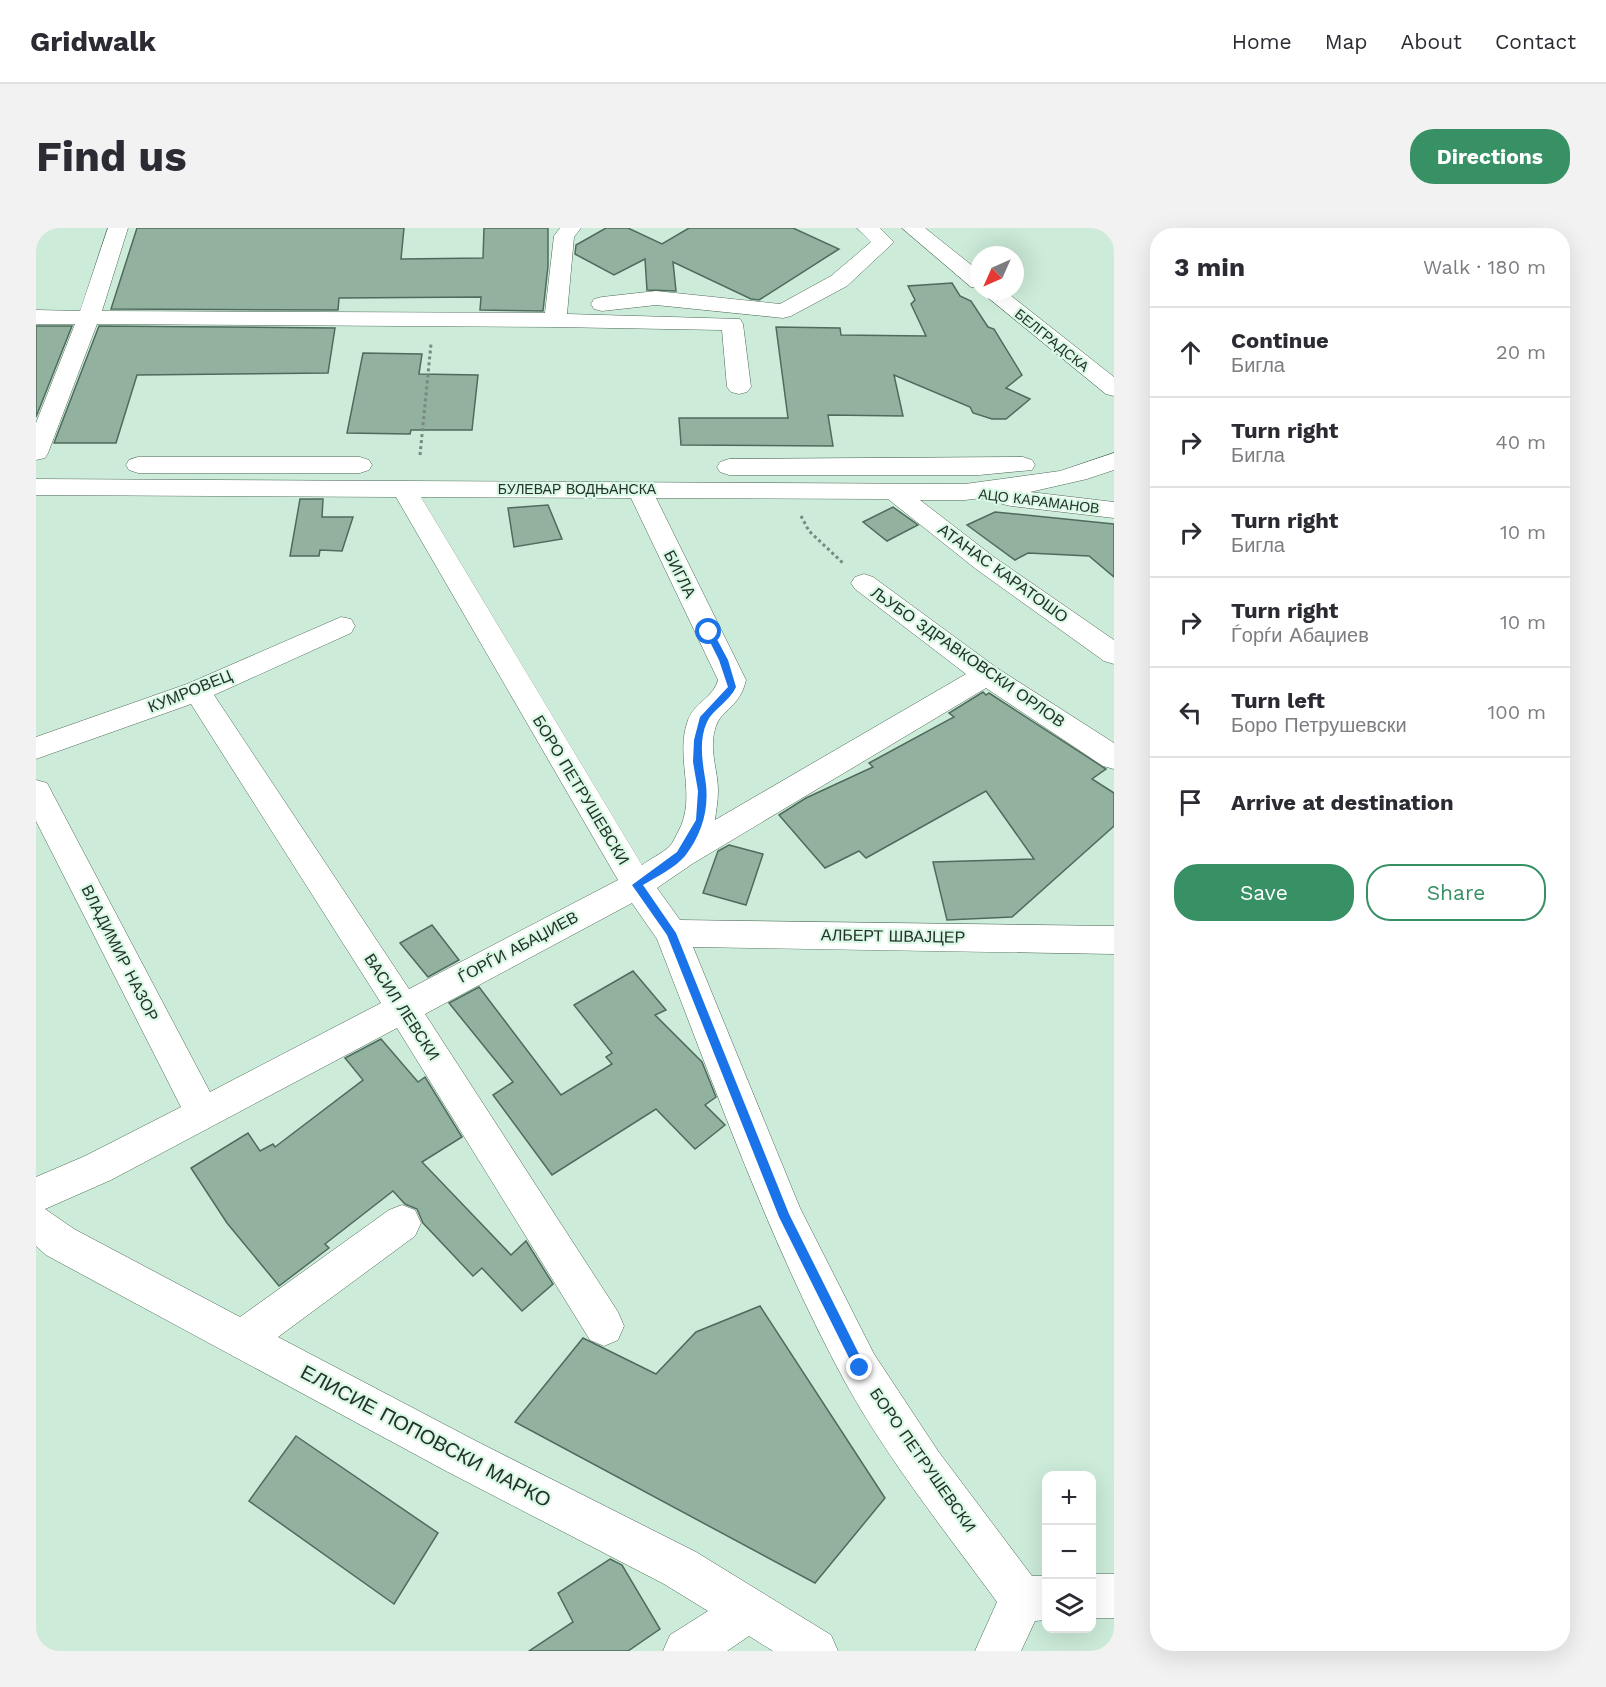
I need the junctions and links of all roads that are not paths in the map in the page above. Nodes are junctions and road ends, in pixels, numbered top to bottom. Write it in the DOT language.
graph roads {
  1 [pos="112,228"];
  2 [pos="118,228"];
  3 [pos="571,228"];
  4 [pos="867,228"];
  5 [pos="912,228"];
  6 [pos="970,275"];
  7 [pos="1002,300"];
  8 [pos="36,317"];
  9 [pos="84,317"];
  10 [pos="555,320"];
  11 [pos="739,387"];
  12 [pos="1114,389"];
  13 [pos="36,431"];
  14 [pos="36,453"];
  15 [pos="1114,455"];
  16 [pos="1114,461"];
  17 [pos="36,465"];
  18 [pos="703,466"];
  19 [pos="404,468"];
  20 [pos="637,474"];
  21 [pos="36,487"];
  22 [pos="893,490"];
  23 [pos="965,492"];
  24 [pos="1114,510"];
  25 [pos="864,583"];
  26 [pos="341,626"];
  27 [pos="1114,654"];
  28 [pos="987,675"];
  29 [pos="197,691"];
  30 [pos="36,748"];
  31 [pos="1114,758"];
  32 [pos="36,791"];
  33 [pos="681,855"];
  34 [pos="637,885"];
  35 [pos="671,933"];
  36 [pos="1114,940"];
  37 [pos="402,1007"];
  38 [pos="203,1114"];
  39 [pos="36,1195"];
  40 [pos="36,1223"];
  41 [pos="402,1223"];
  42 [pos="604,1326"];
  43 [pos="242,1339"];
  44 [pos="1096,1596"];
  45 [pos="1114,1596"];
  46 [pos="1034,1598"];
  47 [pos="750,1610"];
  48 [pos="686,1651"];
  49 [pos="815,1651"];
  50 [pos="998,1651"];
  1 -- 9 [label="street"];
  2 -- 9 [label="street"];
  3 -- 10 [label="street"];
  4 -- 10 [label="street"];
  5 -- 6 [label="street"];
  7 -- 12 [label="street, БЕЛГРАДСКА"];
  8 -- 9 [label="street"];
  9 -- 10 [label="street"];
  9 -- 13 [label="street"];
  9 -- 14 [label="street"];
  10 -- 11 [label="street"];
  15 -- 18 [label="street"];
  16 -- 23 [label="street, БУЛЕВАР ВОДЊАНСКА"];
  17 -- 19 [label="street, БУЛЕВАР ВОДЊАНСКА"];
  19 -- 20 [label="street, БУЛЕВАР ВОДЊАНСКА"];
  19 -- 21 [label="street, БУЛЕВАР ВОДЊАНСКА"];
  19 -- 34 [label="street, БОРО ПЕТРУШЕВСКИ"];
  20 -- 22 [label="street, БУЛЕВАР ВОДЊАНСКА"];
  20 -- 33 [label="street, БИГЛА"];
  22 -- 23 [label="street, БУЛЕВАР ВОДЊАНСКА"];
  22 -- 27 [label="street, АТАНАС КАРАТОШО"];
  23 -- 24 [label="street, АЦО КАРАМАНОВ"];
  25 -- 28 [label="street, ЉУБО ЗДРАВКОВСКИ ОРЛОВ"];
  26 -- 29 [label="street, КУМРОВЕЦ"];
  28 -- 31 [label="street, ЉУБО ЗДРАВКОВСКИ ОРЛОВ"];
  28 -- 33 [label="street, ЃОРЃИ АБАЏИЕВ"];
  29 -- 30 [label="street, КУМРОВЕЦ"];
  29 -- 37 [label="street, ВАСИЛ ЛЕВСКИ"];
  32 -- 38 [label="street, ВЛАДИМИР НАЗОР"];
  33 -- 34 [label="street, ЃОРЃИ АБАЏИЕВ"];
  34 -- 35 [label="street, БОРО ПЕТРУШЕВСКИ"];
  34 -- 37 [label="street, ЃОРЃИ АБАЏИЕВ"];
  35 -- 36 [label="street, АЛБЕРТ ШВАЈЦЕР"];
  35 -- 46 [label="street, БОРО ПЕТРУШЕВСКИ"];
  37 -- 38 [label="street, ЃОРЃИ АБАЏИЕВ"];
  37 -- 42 [label="street, ВАСИЛ ЛЕВСКИ"];
  38 -- 39 [label="street, ЃОРЃИ АБАЏИЕВ"];
  40 -- 43 [label="street, ЕЛИСИЕ ПОПОВСКИ МАРКО"];
  41 -- 43 [label="street"];
  43 -- 47 [label="street, ЕЛИСИЕ ПОПОВСКИ МАРКО"];
  44 -- 45 [label="street"];
  46 -- 50 [label="street"];
  47 -- 48 [label="street"];
  47 -- 49 [label="street, ЕЛИСИЕ ПОПОВСКИ МАРКО"];
}
